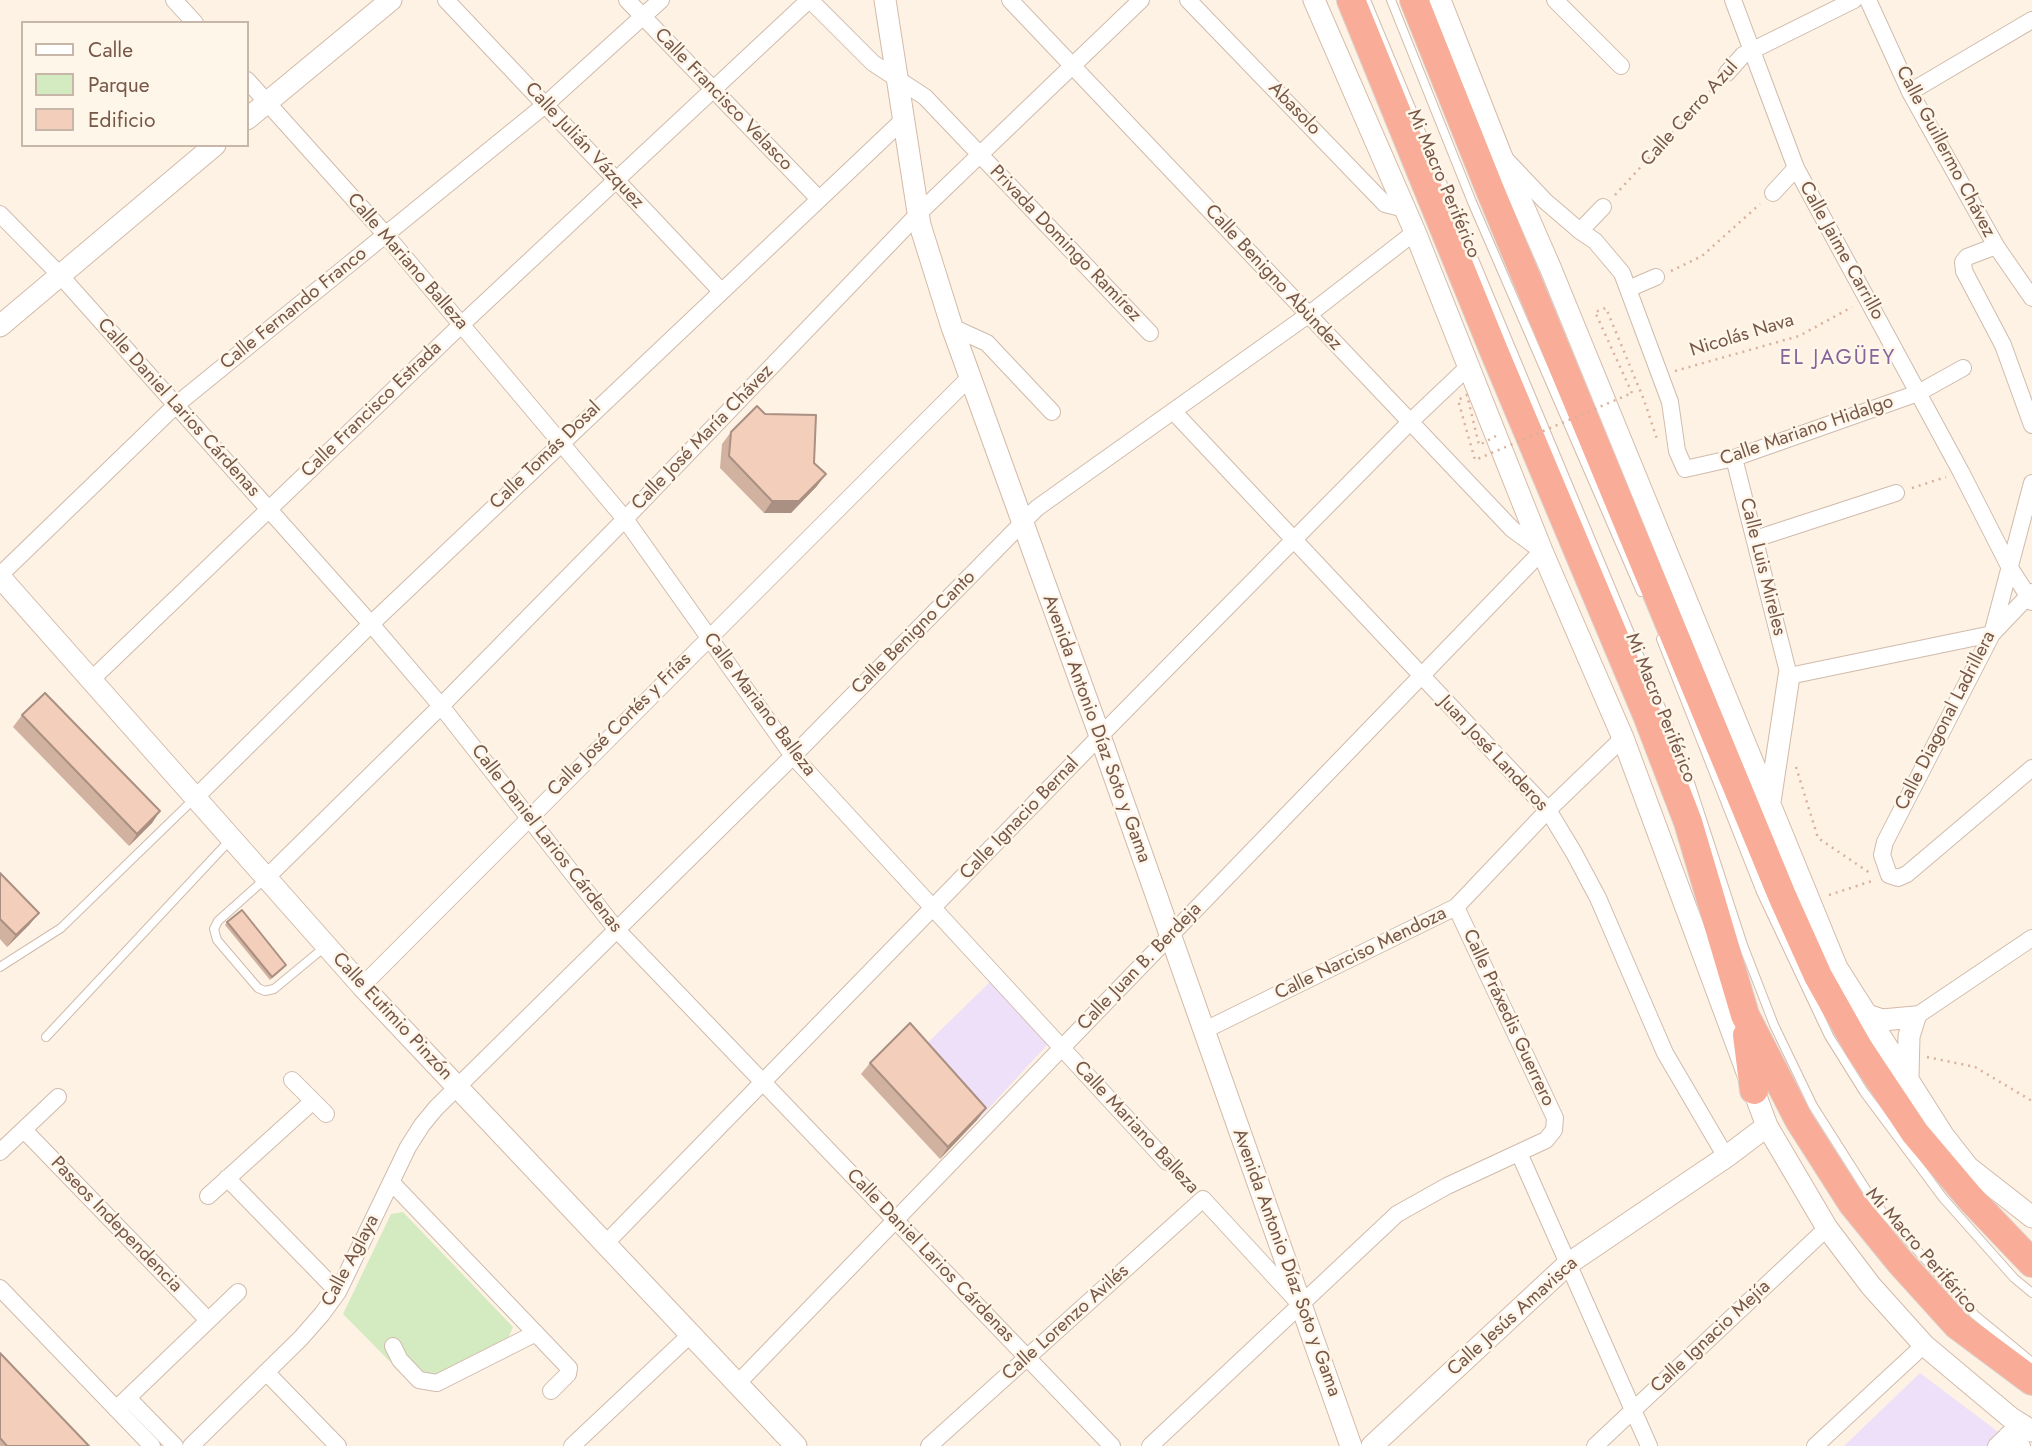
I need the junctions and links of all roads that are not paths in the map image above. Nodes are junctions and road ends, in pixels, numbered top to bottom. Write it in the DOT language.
graph roads {
  1 [pos="174,0"];
  2 [pos="391,0"];
  3 [pos="446,0"];
  4 [pos="627,0"];
  5 [pos="661,0"];
  6 [pos="810,0"];
  7 [pos="885,0"];
  8 [pos="1010,0"];
  9 [pos="1141,0"];
  10 [pos="1188,0"];
  11 [pos="1314,0"];
  12 [pos="1352,0"];
  13 [pos="1366,0"];
  14 [pos="1391,0"];
  15 [pos="1555,0"];
  16 [pos="1733,0"];
  17 [pos="1854,0"];
  18 [pos="1868,0"];
  19 [pos="1423,3"];
  20 [pos="643,17"];
  21 [pos="2032,20"];
  22 [pos="193,21"];
  23 [pos="1753,50"];
  24 [pos="1072,65"];
  25 [pos="1621,66"];
  26 [pos="1727,74"];
  27 [pos="897,79"];
  28 [pos="248,81"];
  29 [pos="713,90"];
  30 [pos="1910,92"];
  31 [pos="267,103"];
  32 [pos="545,105"];
  33 [pos="248,118"];
  34 [pos="903,120"];
  35 [pos="213,147"];
  36 [pos="980,155"];
  37 [pos="1501,155"];
  38 [pos="1796,168"];
  39 [pos="615,179"];
  40 [pos="1773,193"];
  41 [pos="819,199"];
  42 [pos="1603,207"];
  43 [pos="1405,209"];
  44 [pos="0,214"];
  45 [pos="918,214"];
  46 [pos="1580,231"];
  47 [pos="1415,232"];
  48 [pos="385,234"];
  49 [pos="1996,246"];
  50 [pos="59,274"];
  51 [pos="1656,277"];
  52 [pos="1628,289"];
  53 [pos="721,291"];
  54 [pos="2032,298"];
  55 [pos="1308,316"];
  56 [pos="461,325"];
  57 [pos="0,326"];
  58 [pos="951,327"];
  59 [pos="1150,333"];
  60 [pos="1468,367"];
  61 [pos="1963,368"];
  62 [pos="970,377"];
  63 [pos="1918,393"];
  64 [pos="176,405"];
  65 [pos="1173,411"];
  66 [pos="1052,412"];
  67 [pos="1410,422"];
  68 [pos="2032,425"];
  69 [pos="561,442"];
  70 [pos="1734,458"];
  71 [pos="2032,482"];
  72 [pos="1896,493"];
  73 [pos="268,509"];
  74 [pos="625,519"];
  75 [pos="1023,523"];
  76 [pos="1755,539"];
  77 [pos="1294,540"];
  78 [pos="1542,551"];
  79 [pos="2010,568"];
  80 [pos="0,576"];
  81 [pos="2031,597"];
  82 [pos="1648,606"];
  83 [pos="371,624"];
  84 [pos="1658,632"];
  85 [pos="1992,634"];
  86 [pos="707,638"];
  87 [pos="1421,676"];
  88 [pos="1789,676"];
  89 [pos="91,680"];
  90 [pos="441,706"];
  91 [pos="1100,736"];
  92 [pos="1623,738"];
  93 [pos="793,756"];
  94 [pos="2032,768"];
  95 [pos="195,798"];
  96 [pos="1770,804"];
  97 [pos="1548,810"];
  98 [pos="528,817"];
  99 [pos="231,839"];
  100 [pos="266,878"];
  101 [pos="1456,907"];
  102 [pos="933,908"];
  103 [pos="616,929"];
  104 [pos="1170,936"];
  105 [pos="2032,938"];
  106 [pos="326,946"];
  107 [pos="1706,958"];
  108 [pos="0,967"];
  109 [pos="362,986"];
  110 [pos="1741,1002"];
  111 [pos="1867,1016"];
  112 [pos="1915,1017"];
  113 [pos="1203,1031"];
  114 [pos="46,1037"];
  115 [pos="1062,1048"];
  116 [pos="1908,1077"];
  117 [pos="292,1080"];
  118 [pos="763,1083"];
  119 [pos="457,1087"];
  120 [pos="1754,1090"];
  121 [pos="58,1097"];
  122 [pos="313,1101"];
  123 [pos="326,1114"];
  124 [pos="1767,1126"];
  125 [pos="24,1130"];
  126 [pos="0,1152"];
  127 [pos="1519,1153"];
  128 [pos="1726,1157"];
  129 [pos="1167,1162"];
  130 [pos="227,1178"];
  131 [pos="392,1182"];
  132 [pos="208,1196"];
  133 [pos="1203,1199"];
  134 [pos="2032,1217"];
  135 [pos="895,1221"];
  136 [pos="1827,1228"];
  137 [pos="604,1244"];
  138 [pos="2032,1263"];
  139 [pos="1569,1264"];
  140 [pos="0,1288"];
  141 [pos="237,1292"];
  142 [pos="338,1292"];
  143 [pos="2032,1293"];
  144 [pos="1301,1305"];
  145 [pos="208,1321"];
  146 [pos="536,1333"];
  147 [pos="690,1335"];
  148 [pos="1924,1345"];
  149 [pos="393,1346"];
  150 [pos="1027,1358"];
  151 [pos="2032,1362"];
  152 [pos="266,1372"];
  153 [pos="2032,1381"];
  154 [pos="737,1384"];
  155 [pos="551,1391"];
  156 [pos="122,1403"];
  157 [pos="1634,1410"];
  158 [pos="2014,1434"];
  159 [pos="152,1446"];
  160 [pos="175,1446"];
  161 [pos="191,1446"];
  162 [pos="338,1446"];
  163 [pos="572,1446"];
  164 [pos="796,1446"];
  165 [pos="929,1446"];
  166 [pos="1112,1446"];
  167 [pos="1150,1446"];
  168 [pos="1351,1446"];
  169 [pos="1372,1446"];
  170 [pos="1595,1446"];
  171 [pos="1649,1446"];
  172 [pos="1815,1446"];
  173 [pos="2022,1446"];
  1 -- 22 [label="street"];
  2 -- 31 [label="street"];
  3 -- 32 [label="street, Calle Julián Vázquez"];
  4 -- 20 [label="street, Calle Francisco Velasco"];
  5 -- 20 [label="street, Calle Fernando Franco"];
  6 -- 27 [label="street, Privada Domingo Ramírez"];
  6 -- 29 [label="street, Calle Francisco Estrada"];
  7 -- 27 [label="street, Avenida Antonio Díaz Soto y Gama"];
  8 -- 24 [label="street, Calle Benigno Abùndez"];
  9 -- 24 [label="street, Calle José María Chávez"];
  10 -- 43 [label="street, Abasolo"];
  11 -- 43 [label="street"];
  12 -- 110 [label="highway"];
  13 -- 151 [label="lane, Mi Macro Periférico"];
  14 -- 82 [label="lane, Mi Macro Periférico"];
  15 -- 25 [label="street"];
  16 -- 23 [label="street, Calle Jaime Carrillo"];
  17 -- 23 [label="street, Calle Cerro Azul"];
  18 -- 30 [label="street, Calle Guillermo Chávez"];
  19 -- 37 [label="street"];
  19 -- 138 [label="highway"];
  20 -- 29 [label="street, Calle Francisco Velasco"];
  20 -- 32 [label="street, Calle Fernando Franco"];
  21 -- 30 [label="street"];
  23 -- 26 [label="street, Calle Cerro Azul"];
  23 -- 38 [label="street, Calle Jaime Carrillo"];
  24 -- 36 [label="street, Calle José María Chávez"];
  24 -- 55 [label="street, Calle Benigno Abùndez"];
  27 -- 34 [label="street, Avenida Antonio Díaz Soto y Gama"];
  27 -- 36 [label="street, Privada Domingo Ramírez"];
  28 -- 31 [label="street, Calle Mariano Balleza"];
  29 -- 39 [label="street, Calle Francisco Estrada"];
  29 -- 41 [label="street, Calle Francisco Velasco"];
  30 -- 49 [label="street, Calle Guillermo Chávez"];
  31 -- 33 [label="street"];
  31 -- 48 [label="street, Calle Mariano Balleza"];
  32 -- 39 [label="street, Calle Julián Vázquez"];
  32 -- 48 [label="street, Calle Fernando Franco"];
  34 -- 41 [label="street, Calle Tomás Dosal"];
  34 -- 45 [label="street, Avenida Antonio Díaz Soto y Gama"];
  35 -- 50 [label="street"];
  36 -- 45 [label="street, Calle José María Chávez"];
  36 -- 59 [label="street, Privada Domingo Ramírez"];
  37 -- 46 [label="street, Calle Mariano Hidalgo"];
  37 -- 96 [label="street"];
  38 -- 40 [label="street"];
  38 -- 63 [label="street, Calle Jaime Carrillo"];
  39 -- 53 [label="street, Calle Julián Vázquez"];
  39 -- 56 [label="street, Calle Francisco Estrada"];
  41 -- 53 [label="street, Calle Tomás Dosal"];
  42 -- 46 [label="street"];
  43 -- 47 [label="street"];
  44 -- 50 [label="street, Calle Daniel Larios Cárdenas"];
  45 -- 58 [label="street, Avenida Antonio Díaz Soto y Gama"];
  45 -- 74 [label="street, Calle José María Chávez"];
  46 -- 52 [label="street, Calle Mariano Hidalgo"];
  47 -- 55 [label="street, Calle Benigno Canto"];
  47 -- 60 [label="street"];
  48 -- 56 [label="street, Calle Mariano Balleza"];
  48 -- 64 [label="street, Calle Fernando Franco"];
  49 -- 54 [label="street, Calle Guillermo Chávez"];
  49 -- 68 [label="street"];
  50 -- 57 [label="street"];
  50 -- 64 [label="street, Calle Daniel Larios Cárdenas"];
  51 -- 52 [label="street"];
  52 -- 70 [label="street, Calle Mariano Hidalgo"];
  53 -- 69 [label="street, Calle Tomás Dosal"];
  55 -- 65 [label="street, Calle Benigno Canto"];
  55 -- 67 [label="street, Calle Benigno Abùndez"];
  56 -- 69 [label="street, Calle Mariano Balleza"];
  56 -- 73 [label="street, Calle Francisco Estrada"];
  58 -- 62 [label="street, Avenida Antonio Díaz Soto y Gama"];
  58 -- 66 [label="street"];
  60 -- 67 [label="street, Calle Ignacio Bernal"];
  60 -- 78 [label="street"];
  61 -- 63 [label="street, Calle Mariano Hidalgo"];
  62 -- 75 [label="street, Avenida Antonio Díaz Soto y Gama"];
  62 -- 86 [label="street, Calle José Cortés y Frías"];
  63 -- 70 [label="street, Calle Mariano Hidalgo"];
  63 -- 79 [label="street, Calle Jaime Carrillo"];
  64 -- 73 [label="street, Calle Daniel Larios Cárdenas"];
  64 -- 80 [label="street, Calle Fernando Franco"];
  65 -- 75 [label="street, Calle Benigno Canto"];
  65 -- 77 [label="street, Juan José Landeros"];
  67 -- 77 [label="street, Calle Ignacio Bernal"];
  67 -- 78 [label="street, Calle Benigno Abùndez"];
  69 -- 74 [label="street, Calle Mariano Balleza"];
  69 -- 83 [label="street, Calle Tomás Dosal"];
  70 -- 76 [label="street, Calle Luis Mireles"];
  71 -- 79 [label="street, Calle Diagonal Ladrillera"];
  72 -- 76 [label="street"];
  73 -- 83 [label="street, Calle Daniel Larios Cárdenas"];
  73 -- 89 [label="street, Calle Francisco Estrada"];
  74 -- 86 [label="street, Calle Mariano Balleza"];
  74 -- 90 [label="street, Calle José María Chávez"];
  75 -- 91 [label="street, Avenida Antonio Díaz Soto y Gama"];
  75 -- 93 [label="street, Calle Benigno Canto"];
  76 -- 88 [label="street, Calle Luis Mireles"];
  77 -- 87 [label="street, Juan José Landeros"];
  77 -- 91 [label="street, Calle Ignacio Bernal"];
  78 -- 87 [label="street, Calle Juan B. Berdeja"];
  78 -- 92 [label="street"];
  79 -- 81 [label="street, Calle Jaime Carrillo"];
  79 -- 85 [label="street, Calle Diagonal Ladrillera"];
  80 -- 89 [label="street, Calle Eutimio Pinzón"];
  81 -- 85 [label="street"];
  83 -- 90 [label="street, Calle Daniel Larios Cárdenas"];
  83 -- 95 [label="street, Calle Tomás Dosal"];
  84 -- 143 [label="lane, Mi Macro Periférico"];
  85 -- 88 [label="street"];
  85 -- 94 [label="street, Calle Diagonal Ladrillera"];
  86 -- 93 [label="street, Calle Mariano Balleza"];
  86 -- 98 [label="street, Calle José Cortés y Frías"];
  87 -- 97 [label="street, Juan José Landeros"];
  87 -- 104 [label="street, Calle Juan B. Berdeja"];
  88 -- 96 [label="street"];
  89 -- 95 [label="street, Calle Eutimio Pinzón"];
  90 -- 98 [label="street, Calle Daniel Larios Cárdenas"];
  90 -- 100 [label="street, Calle José María Chávez"];
  91 -- 102 [label="street, Calle Ignacio Bernal"];
  91 -- 104 [label="street, Avenida Antonio Díaz Soto y Gama"];
  92 -- 97 [label="street, Calle Narciso Mendoza"];
  92 -- 107 [label="street"];
  93 -- 102 [label="street, Calle Mariano Balleza"];
  93 -- 103 [label="street, Calle Benigno Canto"];
  95 -- 99 [label="street, Calle Eutimio Pinzón"];
  95 -- 108 [label="lane"];
  96 -- 111 [label="street"];
  97 -- 101 [label="street, Calle Narciso Mendoza"];
  97 -- 128 [label="street, Juan José Landeros"];
  98 -- 103 [label="street, Calle Daniel Larios Cárdenas"];
  98 -- 109 [label="street, Calle José Cortés y Frías"];
  99 -- 100 [label="street, Calle Eutimio Pinzón"];
  99 -- 114 [label="lane"];
  100 -- 106 [label="street, Calle Eutimio Pinzón"];
  100 -- 106 [label="lane"];
  101 -- 113 [label="street, Calle Narciso Mendoza"];
  101 -- 127 [label="street, Calle Práxedis Guerrero"];
  102 -- 115 [label="street, Calle Mariano Balleza"];
  102 -- 118 [label="street, Calle Ignacio Bernal"];
  103 -- 118 [label="street, Calle Daniel Larios Cárdenas"];
  103 -- 119 [label="street, Calle Benigno Canto"];
  104 -- 113 [label="street, Avenida Antonio Díaz Soto y Gama"];
  104 -- 115 [label="street, Calle Juan B. Berdeja"];
  105 -- 112 [label="street"];
  106 -- 109 [label="street, Calle Eutimio Pinzón"];
  107 -- 110 [label="highway"];
  107 -- 120 [label="street"];
  109 -- 119 [label="street, Calle Eutimio Pinzón"];
  110 -- 120 [label="highway"];
  110 -- 153 [label="highway"];
  111 -- 112 [label="street"];
  111 -- 116 [label="street"];
  112 -- 116 [label="street"];
  113 -- 144 [label="street, Avenida Antonio Díaz Soto y Gama"];
  115 -- 129 [label="street, Calle Mariano Balleza"];
  115 -- 135 [label="street, Calle Juan B. Berdeja"];
  116 -- 134 [label="street"];
  117 -- 122 [label="street"];
  118 -- 135 [label="street, Calle Daniel Larios Cárdenas"];
  118 -- 137 [label="street, Calle Ignacio Bernal"];
  119 -- 131 [label="street, Calle Aglaya"];
  119 -- 137 [label="street, Calle Eutimio Pinzón"];
  120 -- 124 [label="street"];
  121 -- 125 [label="street"];
  122 -- 123 [label="street"];
  122 -- 130 [label="street"];
  124 -- 128 [label="street, Calle Jesús Amavisca"];
  124 -- 136 [label="street"];
  125 -- 126 [label="street"];
  125 -- 145 [label="street, Paseos Independencia"];
  127 -- 139 [label="street"];
  127 -- 144 [label="street"];
  128 -- 139 [label="street, Calle Jesús Amavisca"];
  130 -- 132 [label="street"];
  130 -- 142 [label="street"];
  131 -- 142 [label="street, Calle Aglaya"];
  131 -- 146 [label="street"];
  133 -- 144 [label="street, Calle Mariano Balleza"];
  133 -- 150 [label="street, Calle Lorenzo Avilés"];
  135 -- 150 [label="street, Calle Daniel Larios Cárdenas"];
  135 -- 154 [label="street, Calle Juan B. Berdeja"];
  136 -- 148 [label="street"];
  136 -- 157 [label="street, Calle Ignacio Mejía"];
  137 -- 147 [label="street, Calle Eutimio Pinzón"];
  139 -- 157 [label="street"];
  139 -- 169 [label="street, Calle Jesús Amavisca"];
  140 -- 156 [label="street"];
  141 -- 145 [label="street"];
  142 -- 152 [label="street, Calle Aglaya"];
  144 -- 167 [label="street"];
  144 -- 168 [label="street, Avenida Antonio Díaz Soto y Gama"];
  145 -- 156 [label="street"];
  146 -- 149 [label="street"];
  146 -- 155 [label="street"];
  147 -- 154 [label="street, Calle Eutimio Pinzón"];
  147 -- 163 [label="street"];
  148 -- 158 [label="street"];
  148 -- 172 [label="street"];
  150 -- 165 [label="street, Calle Lorenzo Avilés"];
  150 -- 166 [label="street, Calle Daniel Larios Cárdenas"];
  152 -- 161 [label="street, Calle Aglaya"];
  152 -- 162 [label="street"];
  154 -- 164 [label="street, Calle Eutimio Pinzón"];
  156 -- 159 [label="street"];
  156 -- 160 [label="street"];
  157 -- 170 [label="street, Calle Ignacio Mejía"];
  157 -- 171 [label="street"];
  158 -- 173 [label="street"];
}
